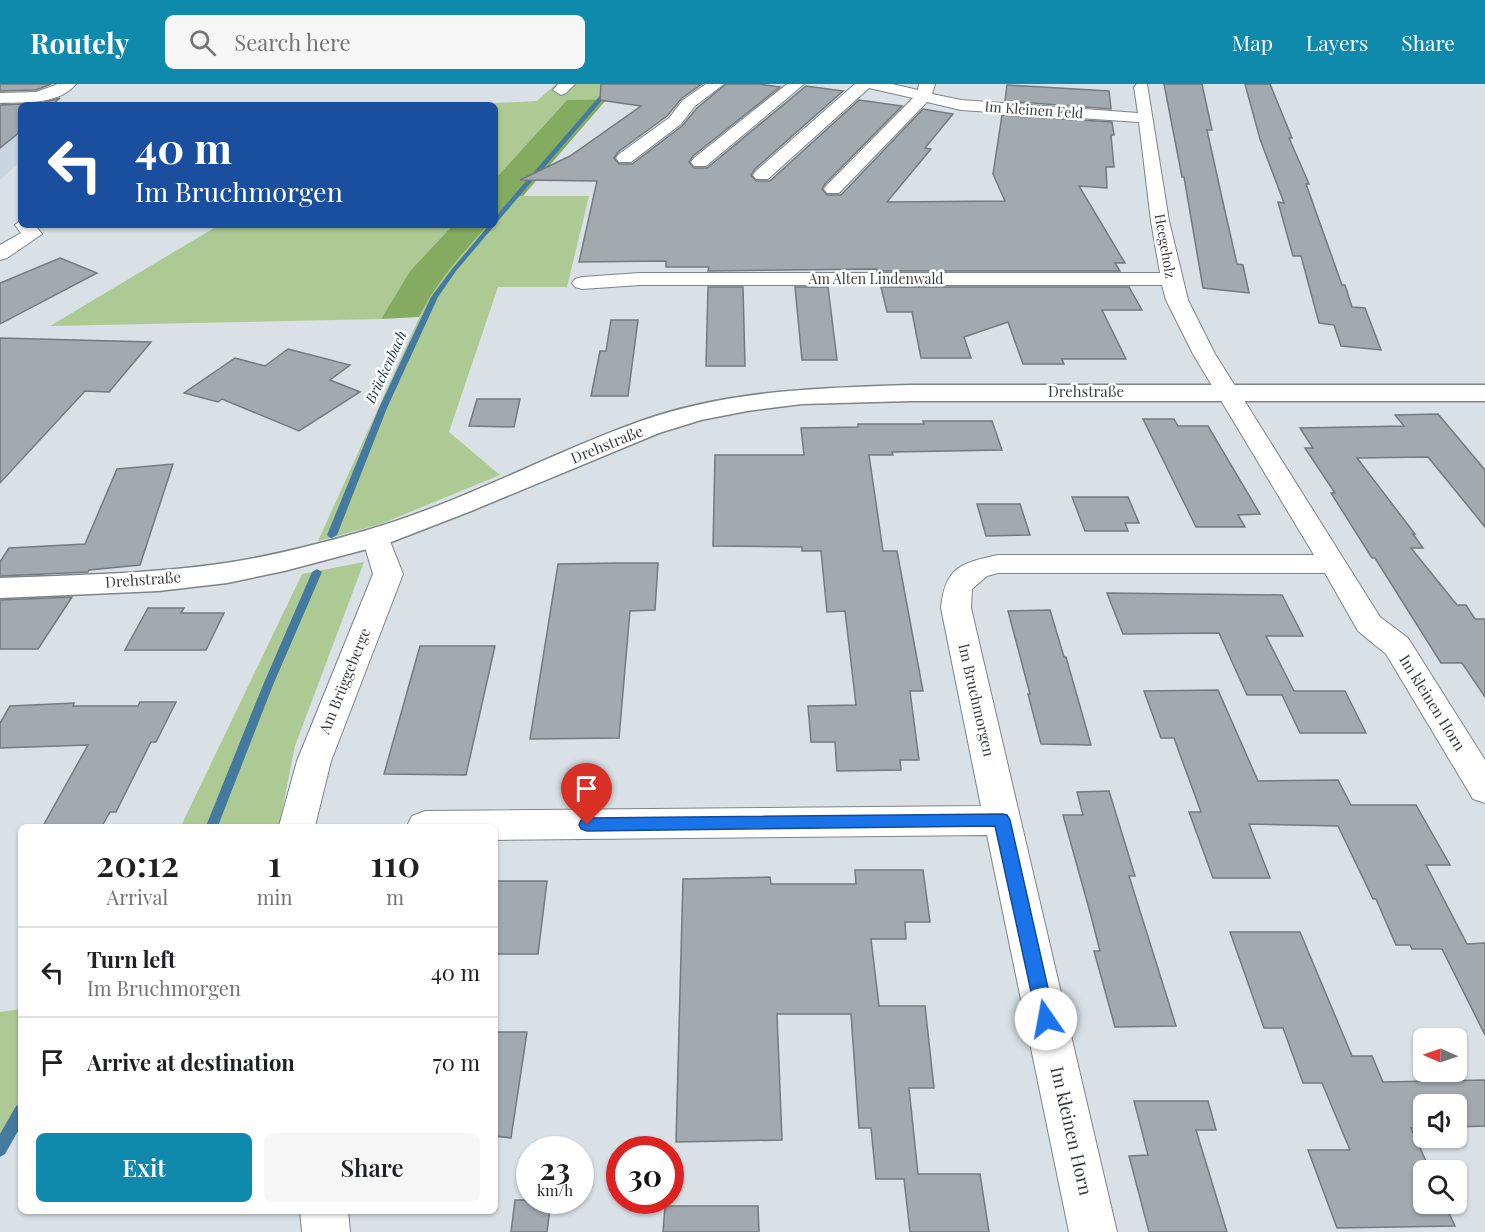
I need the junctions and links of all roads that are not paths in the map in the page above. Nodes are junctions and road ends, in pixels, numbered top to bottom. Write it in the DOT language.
graph roads {
  1 [pos="68,84"];
  2 [pos="716,84"];
  3 [pos="796,84"];
  4 [pos="864,84"];
  5 [pos="873,84"];
  6 [pos="1142,87"];
  7 [pos="926,90"];
  8 [pos="0,98"];
  9 [pos="1146,118"];
  10 [pos="625,158"];
  11 [pos="700,162"];
  12 [pos="762,175"];
  13 [pos="833,189"];
  14 [pos="24,228"];
  15 [pos="0,254"];
  16 [pos="1170,279"];
  17 [pos="582,283"];
  18 [pos="1229,393"];
  19 [pos="1485,393"];
  20 [pos="376,537"];
  21 [pos="1334,564"];
  22 [pos="0,588"];
  23 [pos="1485,789"];
  24 [pos="1002,820"];
  25 [pos="298,824"];
  26 [pos="498,825"];
  27 [pos="324,1214"];
  28 [pos="326,1232"];
  29 [pos="1094,1232"];
  1 -- 8 [label="street"];
  2 -- 10 [label="street"];
  3 -- 11 [label="street"];
  4 -- 12 [label="street"];
  5 -- 7 [label="street, Im Kleinen Feld"];
  6 -- 9 [label="street, Heegeholz"];
  7 -- 9 [label="street, Im Kleinen Feld"];
  7 -- 13 [label="street"];
  9 -- 16 [label="street, Heegeholz"];
  14 -- 15 [label="street"];
  16 -- 17 [label="street, Am Alten Lindenwald"];
  16 -- 18 [label="street, Heegeholz"];
  18 -- 19 [label="street, Drehstraße"];
  18 -- 20 [label="street, Drehstraße"];
  18 -- 21 [label="street"];
  20 -- 22 [label="street, Drehstraße"];
  20 -- 25 [label="street, Am Brüggeberge"];
  21 -- 23 [label="street, Im kleinen Horn"];
  21 -- 24 [label="street, Im Bruchmorgen"];
  24 -- 26 [label="street"];
  24 -- 29 [label="street, Im kleinen Horn"];
  27 -- 28 [label="street"];
}
